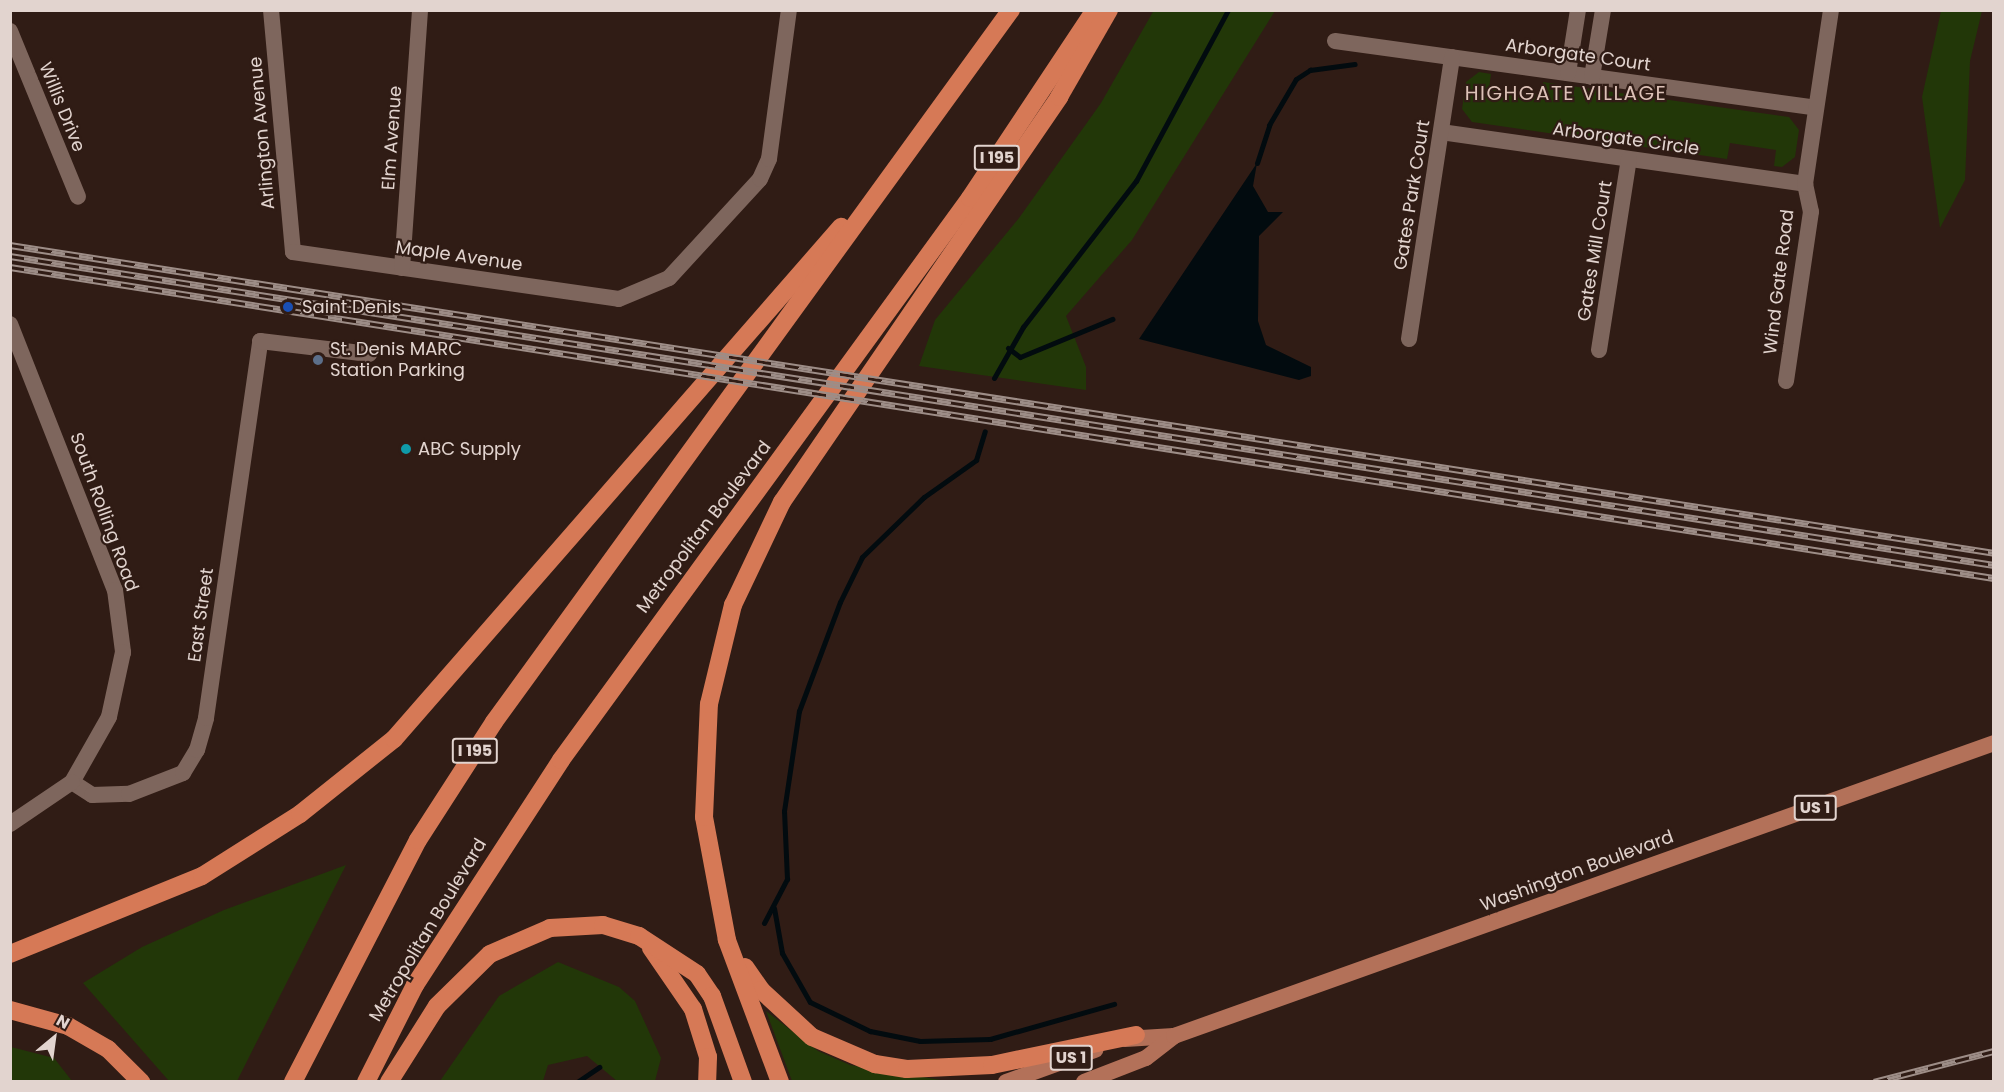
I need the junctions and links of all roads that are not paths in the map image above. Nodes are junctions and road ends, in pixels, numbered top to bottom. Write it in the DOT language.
graph roads {
  1 [pos="271,10"];
  2 [pos="420,10"];
  3 [pos="789,10"];
  4 [pos="1011,10"];
  5 [pos="1095,10"];
  6 [pos="1109,10"];
  7 [pos="1578,10"];
  8 [pos="1603,10"];
  9 [pos="1831,10"];
  10 [pos="10,31"];
  11 [pos="1335,41"];
  12 [pos="1452,57"];
  13 [pos="1568,74"];
  14 [pos="1592,77"];
  15 [pos="1815,108"];
  16 [pos="935,116"];
  17 [pos="1441,132"];
  18 [pos="1629,159"];
  19 [pos="1805,184"];
  20 [pos="78,197"];
  21 [pos="293,252"];
  22 [pos="402,268"];
  23 [pos="10,324"];
  24 [pos="1409,339"];
  25 [pos="1599,350"];
  26 [pos="369,354"];
  27 [pos="1786,381"];
  28 [pos="1994,743"];
  29 [pos="72,782"];
  30 [pos="10,824"];
  31 [pos="639,936"];
  32 [pos="727,940"];
  33 [pos="10,954"];
  34 [pos="10,1010"];
  35 [pos="1136,1035"];
  36 [pos="1174,1036"];
  37 [pos="141,1082"];
  38 [pos="293,1082"];
  39 [pos="366,1082"];
  40 [pos="389,1082"];
  41 [pos="707,1082"];
  42 [pos="743,1082"];
  43 [pos="780,1082"];
  44 [pos="1006,1082"];
  45 [pos="1084,1082"];
  1 -- 21 [label="street, Arlington Avenue"];
  2 -- 22 [label="street, Elm Avenue"];
  3 -- 22 [label="street, Maple Avenue"];
  4 -- 16 [label="highway, I 195"];
  5 -- 39 [label="highway, Metropolitan Boulevard / I 195"];
  6 -- 32 [label="highway"];
  7 -- 13 [label="street"];
  8 -- 14 [label="street"];
  9 -- 15 [label="street, Wind Gate Road"];
  10 -- 20 [label="street, Willis Drive"];
  11 -- 12 [label="street, Arborgate Court"];
  12 -- 13 [label="street, Arborgate Court"];
  12 -- 17 [label="street, Gates Park Court"];
  13 -- 14 [label="street, Arborgate Court"];
  14 -- 15 [label="street, Arborgate Court"];
  15 -- 19 [label="street, Wind Gate Road"];
  16 -- 33 [label="highway"];
  16 -- 38 [label="highway, I 195"];
  17 -- 18 [label="street, Arborgate Circle"];
  17 -- 24 [label="street, Gates Park Court"];
  18 -- 19 [label="street, Arborgate Circle"];
  18 -- 25 [label="street, Gates Mill Court"];
  19 -- 27 [label="street, Wind Gate Road"];
  21 -- 22 [label="street, Maple Avenue"];
  23 -- 29 [label="street, South Rolling Road"];
  26 -- 29 [label="street, East Street"];
  28 -- 36 [label="main road, Washington Boulevard / US 1"];
  29 -- 30 [label="street"];
  31 -- 40 [label="highway"];
  31 -- 41 [label="highway"];
  31 -- 42 [label="highway"];
  32 -- 35 [label="highway"];
  32 -- 43 [label="highway"];
  34 -- 37 [label="highway"];
  35 -- 36 [label="main road, Washington Boulevard / US 1"];
  35 -- 44 [label="main road, Washington Boulevard / US 1"];
  36 -- 45 [label="main road, Washington Boulevard / US 1"];
}
